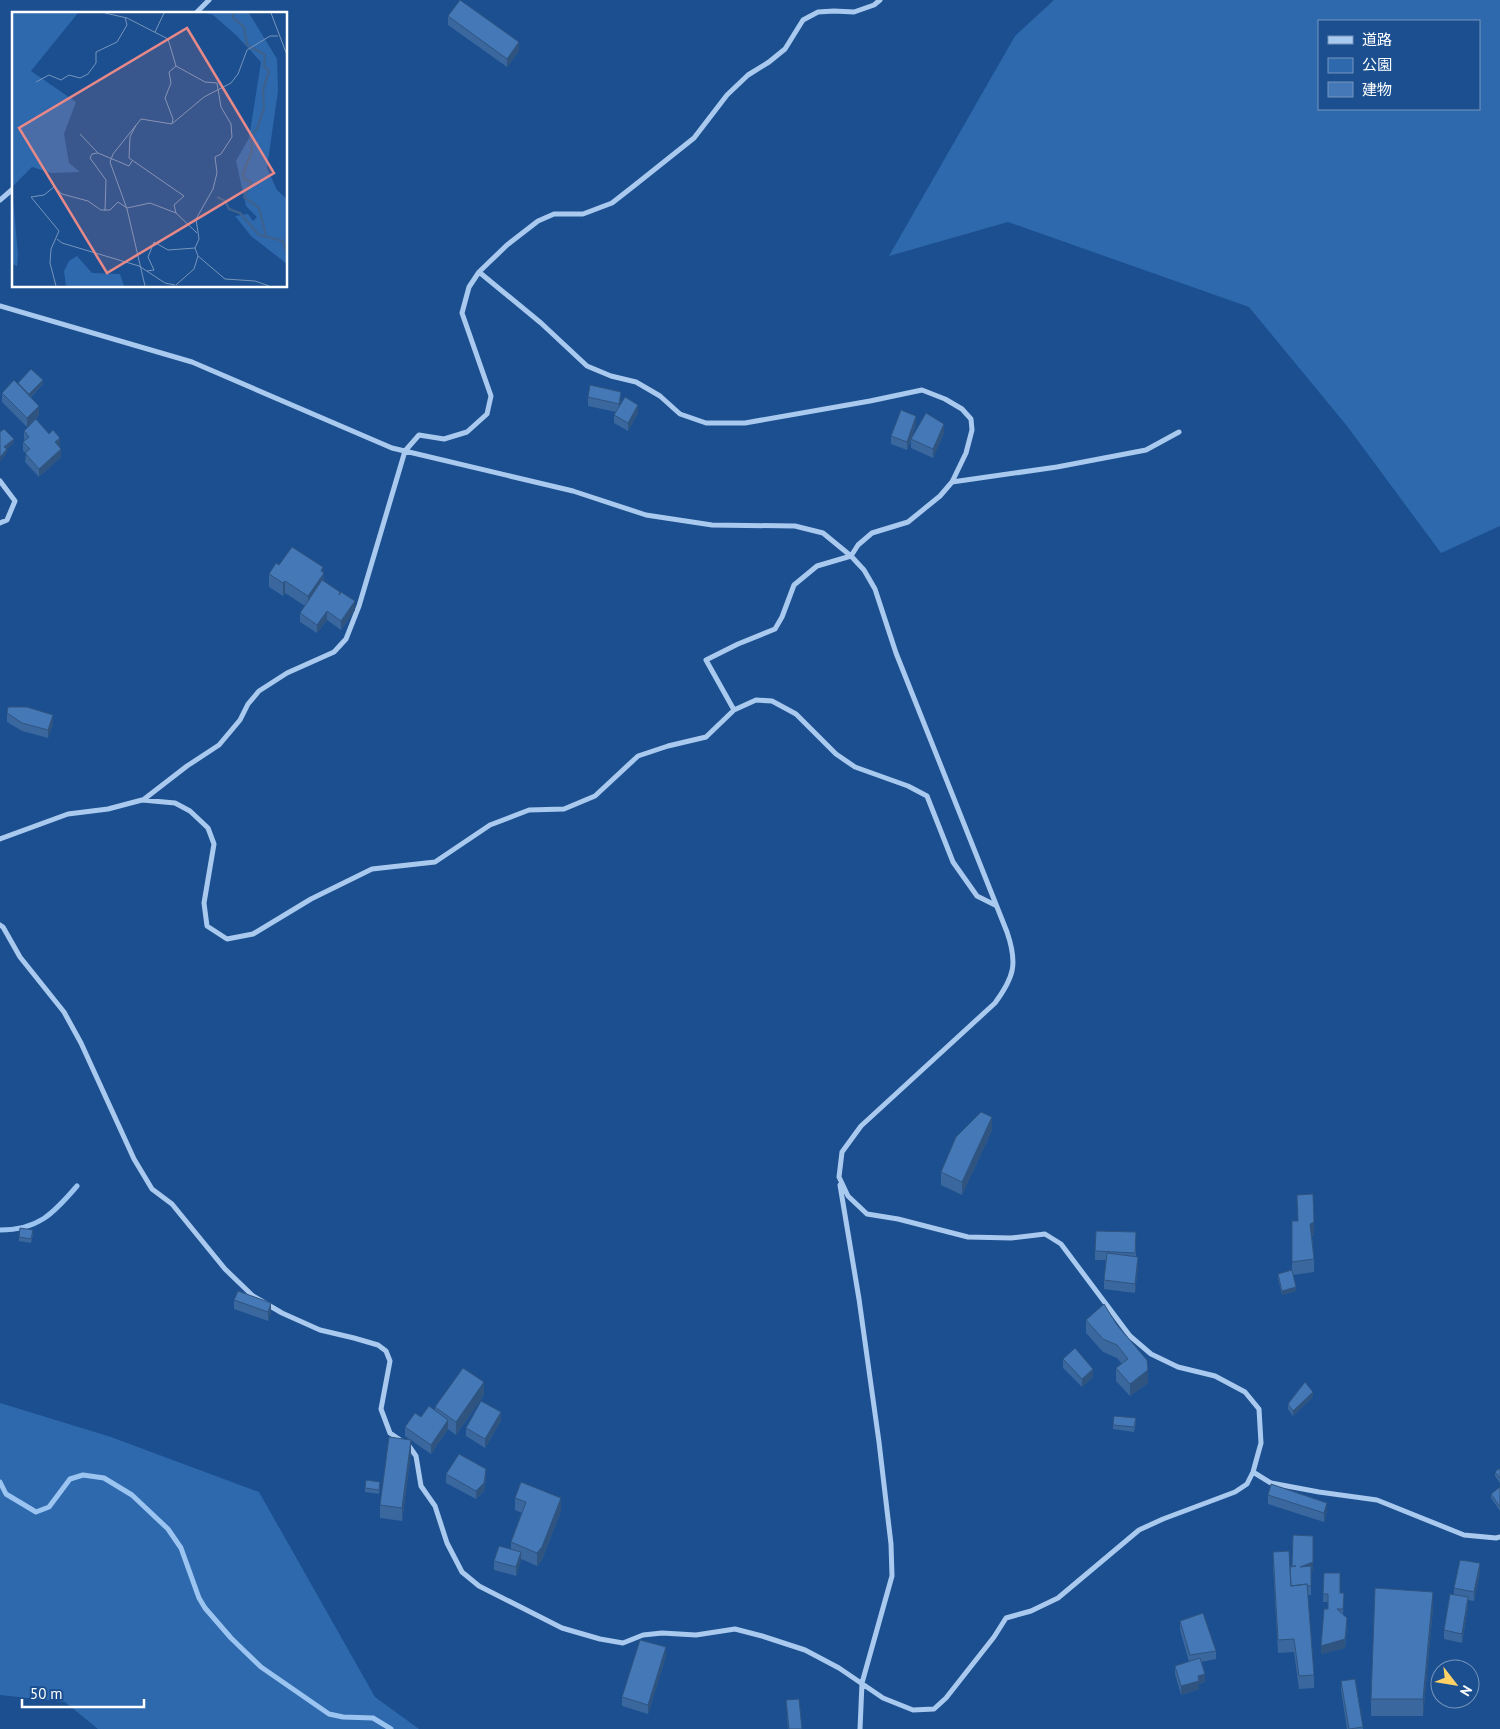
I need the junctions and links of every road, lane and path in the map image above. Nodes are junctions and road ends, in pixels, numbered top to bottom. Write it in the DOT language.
graph roads {
  1 [pos="209,0"];
  2 [pos="880,0"];
  3 [pos="197,12"];
  4 [pos="12,190"];
  5 [pos="0,200"];
  6 [pos="479,272"];
  7 [pos="0,306"];
  8 [pos="1179,432"];
  9 [pos="405,451"];
  10 [pos="0,481"];
  11 [pos="952,482"];
  12 [pos="0,523"];
  13 [pos="851,556"];
  14 [pos="734,710"];
  15 [pos="142,800"];
  16 [pos="0,839"];
  17 [pos="996,906"];
  18 [pos="0,925"];
  19 [pos="839,1177"];
  20 [pos="1253,1472"];
  21 [pos="1500,1536"];
  22 [pos="862,1683"];
  23 [pos="860,1729"];
  1 -- 3 [label="street"];
  2 -- 6 [label="street"];
  4 -- 5 [label="street"];
  6 -- 9 [label="street"];
  6 -- 11 [label="street"];
  7 -- 9 [label="street"];
  8 -- 11 [label="street"];
  9 -- 13 [label="street"];
  9 -- 15 [label="street"];
  10 -- 12 [label="street"];
  11 -- 13 [label="street"];
  13 -- 14 [label="street"];
  13 -- 17 [label="street"];
  14 -- 15 [label="street"];
  14 -- 17 [label="street"];
  15 -- 16 [label="street"];
  17 -- 19 [label="street"];
  18 -- 22 [label="street"];
  19 -- 20 [label="street"];
  19 -- 22 [label="street"];
  20 -- 21 [label="street"];
  20 -- 22 [label="street"];
  22 -- 23 [label="street"];
}
